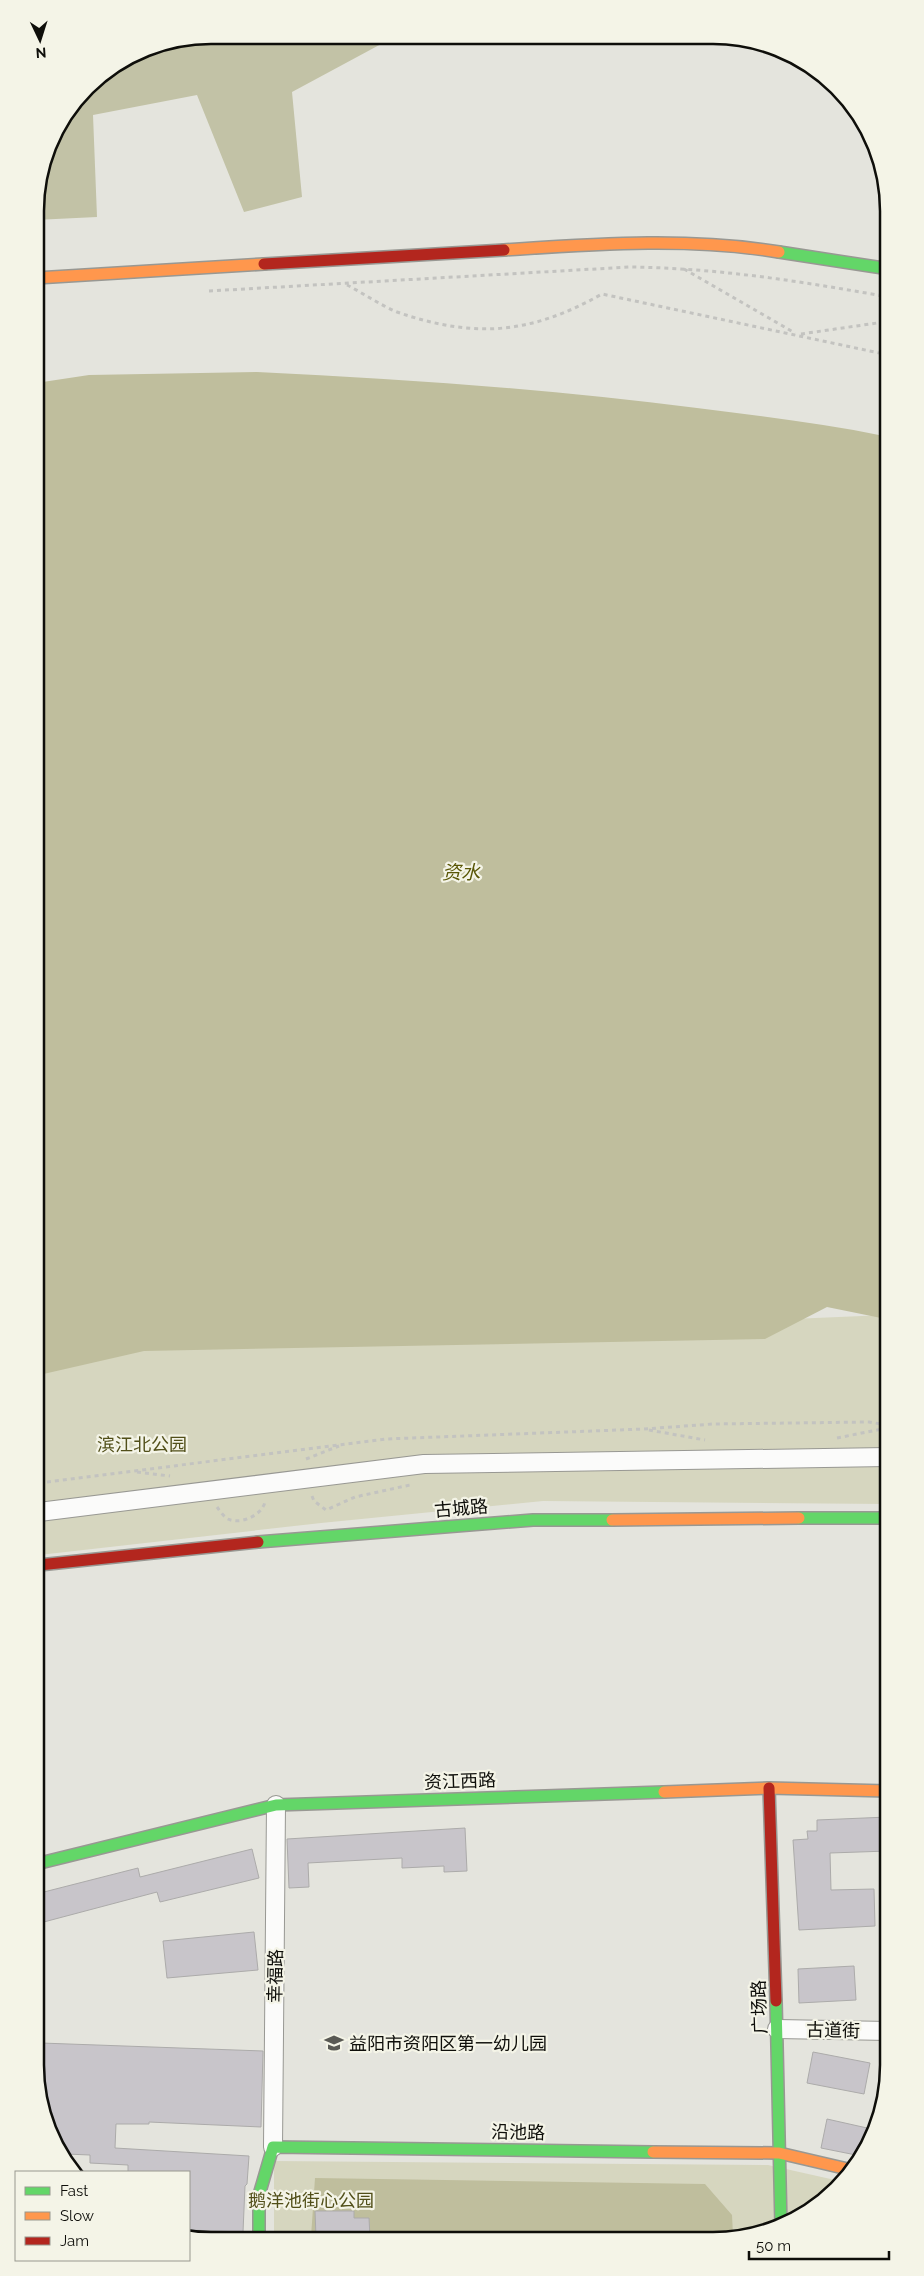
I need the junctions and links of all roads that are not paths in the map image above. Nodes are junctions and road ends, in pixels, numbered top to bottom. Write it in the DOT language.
graph roads {
  1 [pos="880,268"];
  2 [pos="44,278"];
  3 [pos="880,1457"];
  4 [pos="44,1511"];
  5 [pos="880,1518"];
  6 [pos="44,1564"];
  7 [pos="769,1788"];
  8 [pos="880,1791"];
  9 [pos="276,1805"];
  10 [pos="44,1862"];
  11 [pos="777,2029"];
  12 [pos="880,2031"];
  13 [pos="273,2147"];
  14 [pos="779,2153"];
  15 [pos="844,2168"];
  16 [pos="781,2218"];
  17 [pos="260,2232"];
  1 -- 2 [label="street"];
  3 -- 4 [label="street"];
  5 -- 6 [label="street, 古城路"];
  7 -- 8 [label="street, 资江西路"];
  7 -- 9 [label="street, 资江西路"];
  7 -- 11 [label="street, 广场路"];
  9 -- 10 [label="street, 资江西路"];
  9 -- 13 [label="street, 幸福路"];
  11 -- 12 [label="street, 古道街"];
  11 -- 14 [label="street, 广场路"];
  13 -- 14 [label="street, 沿池路"];
  13 -- 17 [label="street"];
  14 -- 15 [label="street, 沿池路"];
  14 -- 16 [label="street, 广场路"];
}
